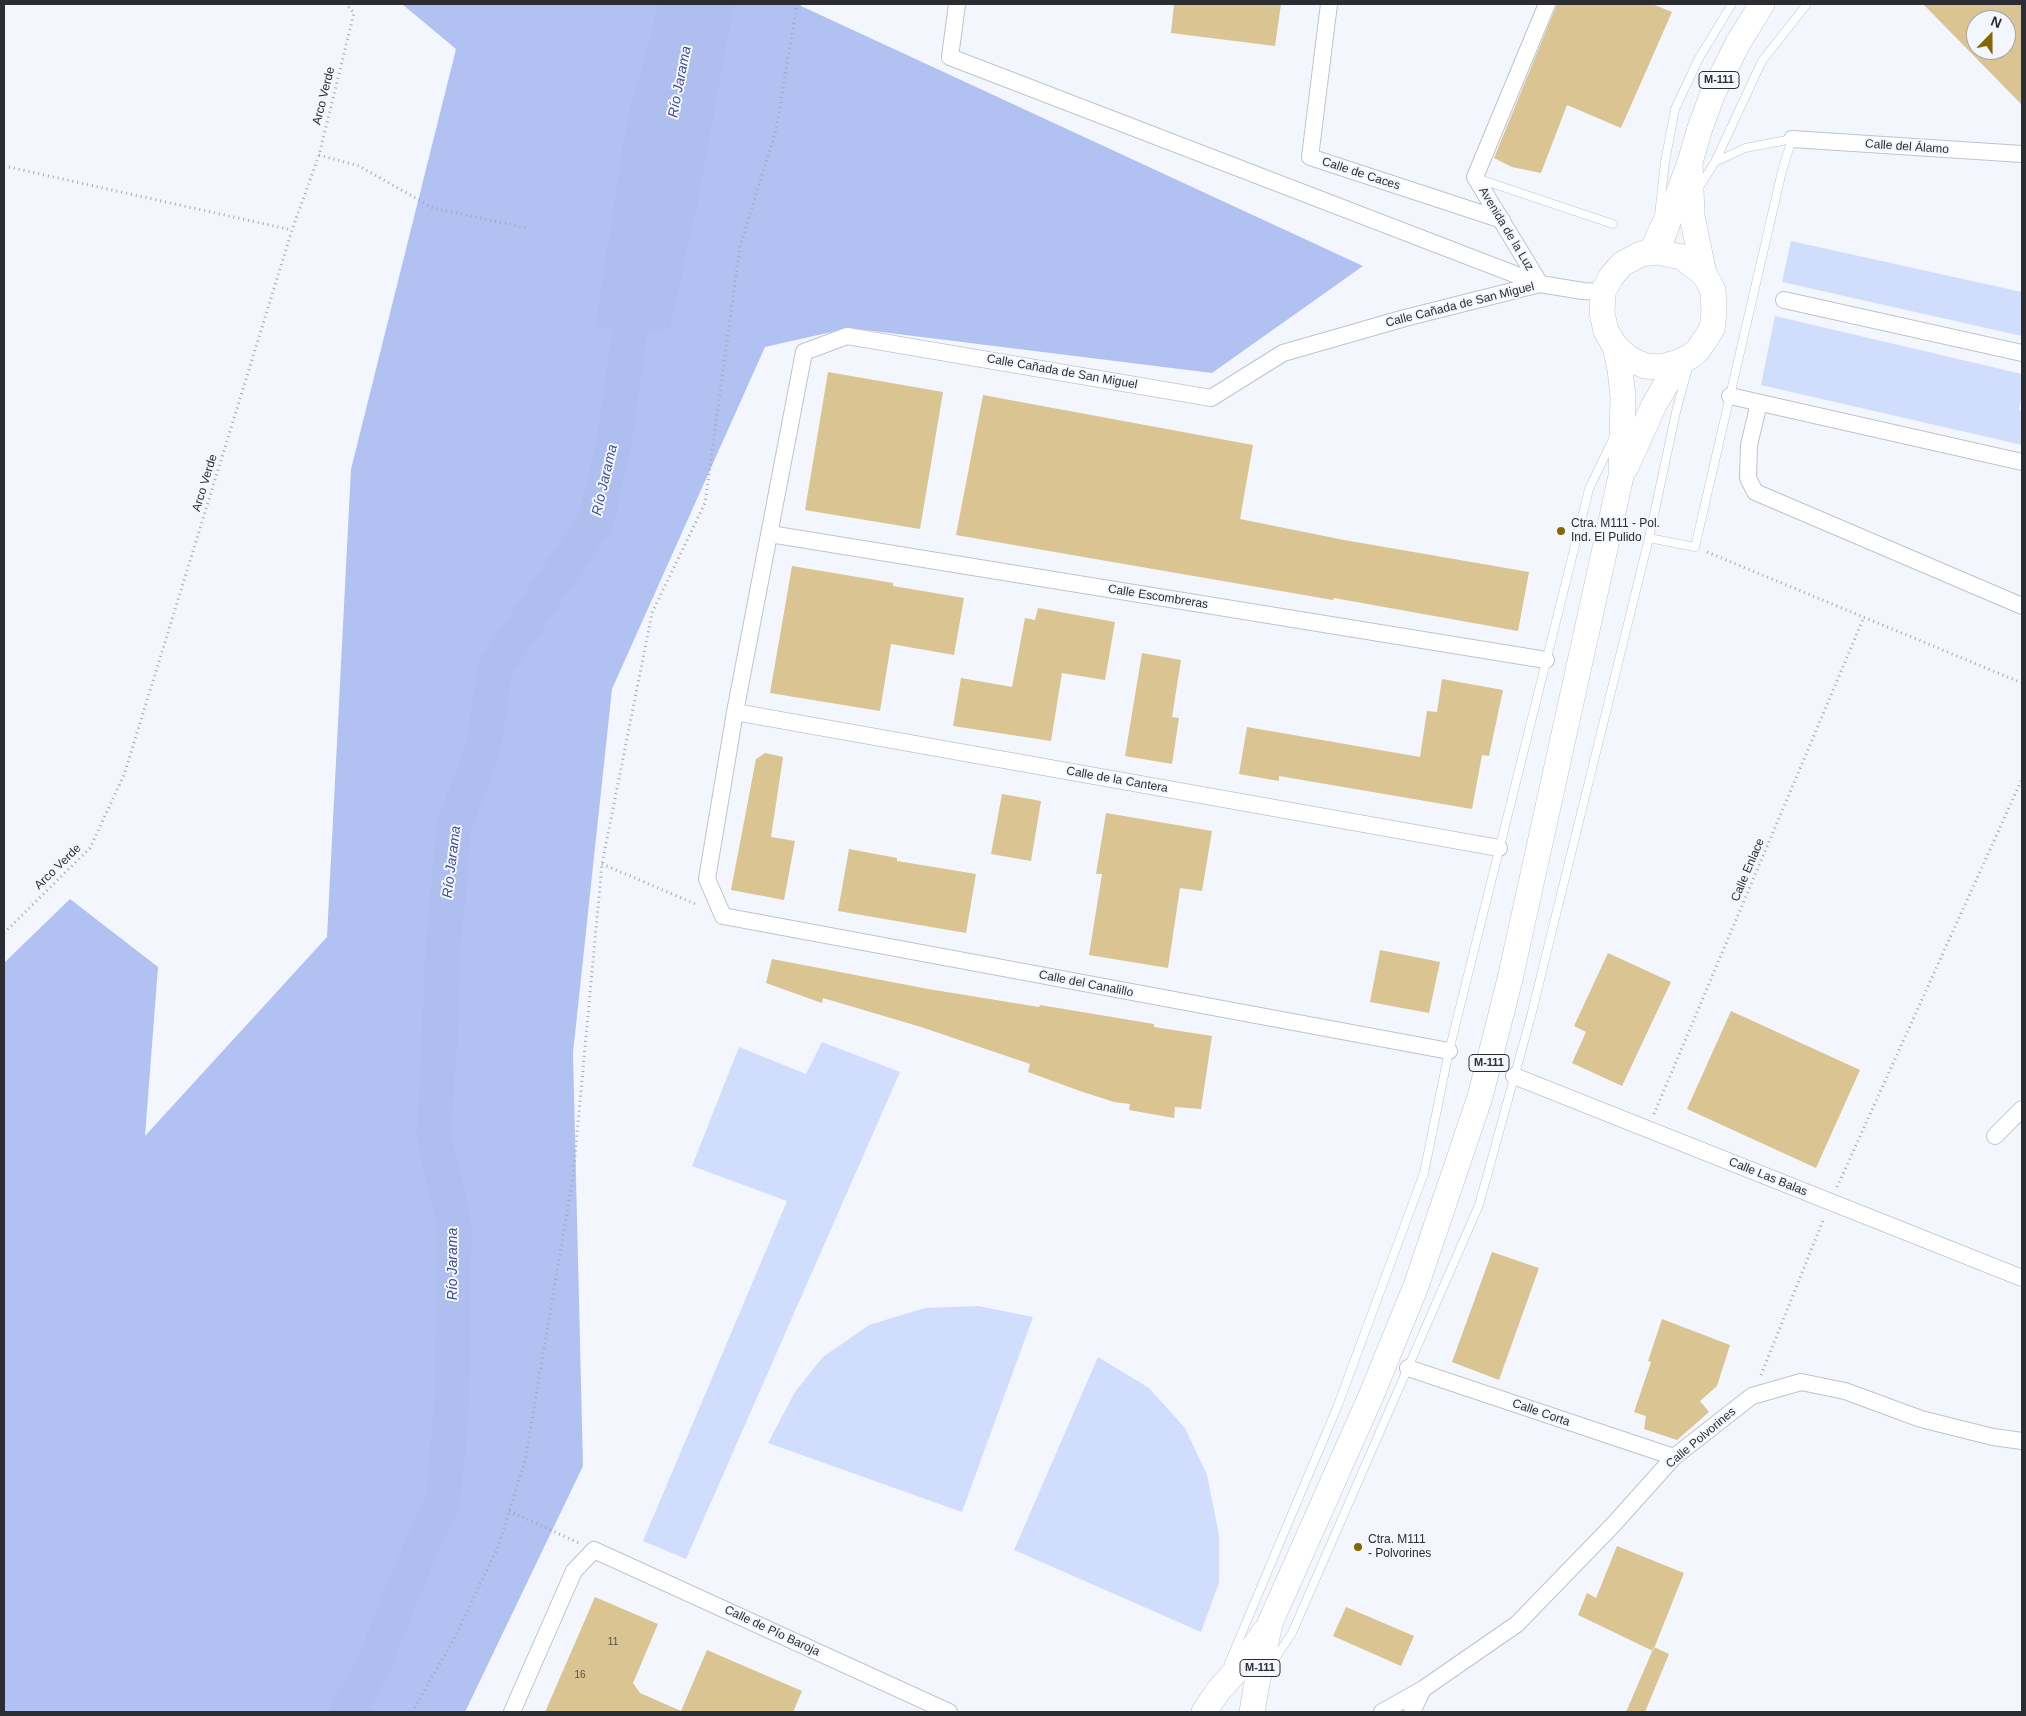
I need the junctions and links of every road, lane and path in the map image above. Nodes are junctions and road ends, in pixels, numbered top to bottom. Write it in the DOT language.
graph roads {
  1 [pos="346,4"];
  2 [pos="798,4"];
  3 [pos="957,4"];
  4 [pos="1329,4"];
  5 [pos="1546,4"];
  6 [pos="1732,4"];
  7 [pos="1762,4"];
  8 [pos="1807,4"];
  9 [pos="1792,140"];
  10 [pos="2022,154"];
  11 [pos="319,155"];
  12 [pos="1690,162"];
  13 [pos="1715,162"];
  14 [pos="4,166"];
  15 [pos="1475,177"];
  16 [pos="1692,196"];
  17 [pos="1502,220"];
  18 [pos="1613,224"];
  19 [pos="527,228"];
  20 [pos="292,230"];
  21 [pos="1649,253"];
  22 [pos="1704,274"];
  23 [pos="1540,284"];
  24 [pos="1604,292"];
  25 [pos="1784,300"];
  26 [pos="1615,346"];
  27 [pos="2022,353"];
  28 [pos="1685,359"];
  29 [pos="1730,396"];
  30 [pos="1759,403"];
  31 [pos="1624,415"];
  32 [pos="2022,462"];
  33 [pos="1622,476"];
  34 [pos="770,534"];
  35 [pos="1649,538"];
  36 [pos="1695,547"];
  37 [pos="2022,606"];
  38 [pos="1864,617"];
  39 [pos="1546,660"];
  40 [pos="2022,683"];
  41 [pos="735,712"];
  42 [pos="2022,779"];
  43 [pos="1499,848"];
  44 [pos="602,864"];
  45 [pos="723,916"];
  46 [pos="4,933"];
  47 [pos="1448,1051"];
  48 [pos="1514,1076"];
  49 [pos="2022,1109"];
  50 [pos="1648,1129"];
  51 [pos="1994,1136"];
  52 [pos="1831,1201"];
  53 [pos="2022,1278"];
  54 [pos="1408,1368"];
  55 [pos="1752,1396"];
  56 [pos="2022,1441"];
  57 [pos="1674,1458"];
  58 [pos="509,1511"];
  59 [pos="594,1550"];
  60 [pos="1270,1623"];
  61 [pos="1423,1689"];
  62 [pos="1218,1691"];
  63 [pos="1254,1700"];
  64 [pos="412,1712"];
  65 [pos="512,1712"];
  66 [pos="950,1712"];
  67 [pos="1204,1712"];
  68 [pos="1382,1712"];
  69 [pos="1412,1712"];
  1 -- 11 [label="path, Arco Verde"];
  2 -- 44 [label="path"];
  3 -- 23 [label="street, Calle Cañada de San Miguel"];
  4 -- 17 [label="street, Calle de Caces"];
  5 -- 15 [label="street, Avenida de la Luz"];
  6 -- 21 [label="lane"];
  7 -- 12 [label="main road, M-111"];
  8 -- 13 [label="lane"];
  9 -- 10 [label="street, Calle del Álamo"];
  9 -- 13 [label="lane"];
  9 -- 29 [label="lane"];
  11 -- 19 [label="path"];
  11 -- 20 [label="path, Arco Verde"];
  12 -- 16 [label="main road, M-111"];
  12 -- 21 [label="main road, M-111"];
  13 -- 16 [label="lane"];
  14 -- 20 [label="path"];
  15 -- 17 [label="street, Avenida de la Luz"];
  15 -- 18 [label="lane"];
  16 -- 22 [label="main road, M-111"];
  17 -- 23 [label="street, Avenida de la Luz"];
  20 -- 46 [label="path, Arco Verde"];
  21 -- 22 [label="main road, M-111"];
  21 -- 24 [label="main road, M-111"];
  22 -- 28 [label="main road, M-111"];
  23 -- 24 [label="street, Avenida de la Luz"];
  23 -- 34 [label="street, Calle Cañada de San Miguel"];
  24 -- 26 [label="main road, M-111"];
  25 -- 27 [label="street"];
  26 -- 28 [label="main road, M-111"];
  26 -- 31 [label="main road, M-111"];
  28 -- 33 [label="main road, M-111"];
  28 -- 35 [label="lane"];
  29 -- 30 [label="street"];
  29 -- 36 [label="lane"];
  30 -- 32 [label="street"];
  30 -- 37 [label="street"];
  31 -- 33 [label="main road, M-111"];
  31 -- 39 [label="lane"];
  33 -- 60 [label="main road, M-111"];
  34 -- 39 [label="street, Calle Escombreras"];
  34 -- 41 [label="street"];
  35 -- 36 [label="lane"];
  35 -- 48 [label="lane"];
  36 -- 38 [label="path"];
  38 -- 40 [label="path"];
  38 -- 50 [label="path, Calle Enlace"];
  39 -- 43 [label="lane"];
  41 -- 43 [label="street, Calle de la Cantera"];
  41 -- 45 [label="street"];
  42 -- 52 [label="path"];
  43 -- 47 [label="lane"];
  44 -- 45 [label="path"];
  44 -- 58 [label="path"];
  45 -- 47 [label="street, Calle del Canalillo"];
  47 -- 62 [label="lane"];
  48 -- 50 [label="street, Calle Las Balas"];
  48 -- 54 [label="lane"];
  49 -- 51 [label="street"];
  50 -- 52 [label="street, Calle Las Balas"];
  52 -- 53 [label="street, Calle Las Balas"];
  52 -- 55 [label="path"];
  54 -- 57 [label="street, Calle Corta"];
  54 -- 63 [label="lane"];
  55 -- 56 [label="street, Calle Polvorines"];
  55 -- 57 [label="street, Calle Polvorines"];
  57 -- 61 [label="street, Calle Polvorines"];
  58 -- 59 [label="path"];
  58 -- 64 [label="path"];
  59 -- 65 [label="street"];
  59 -- 66 [label="street, Calle de Pío Baroja"];
  60 -- 62 [label="main road, M-111"];
  60 -- 63 [label="main road, M-111"];
  61 -- 68 [label="street, Calle Polvorines"];
  61 -- 69 [label="street"];
  62 -- 67 [label="main road, M-111"];
}
